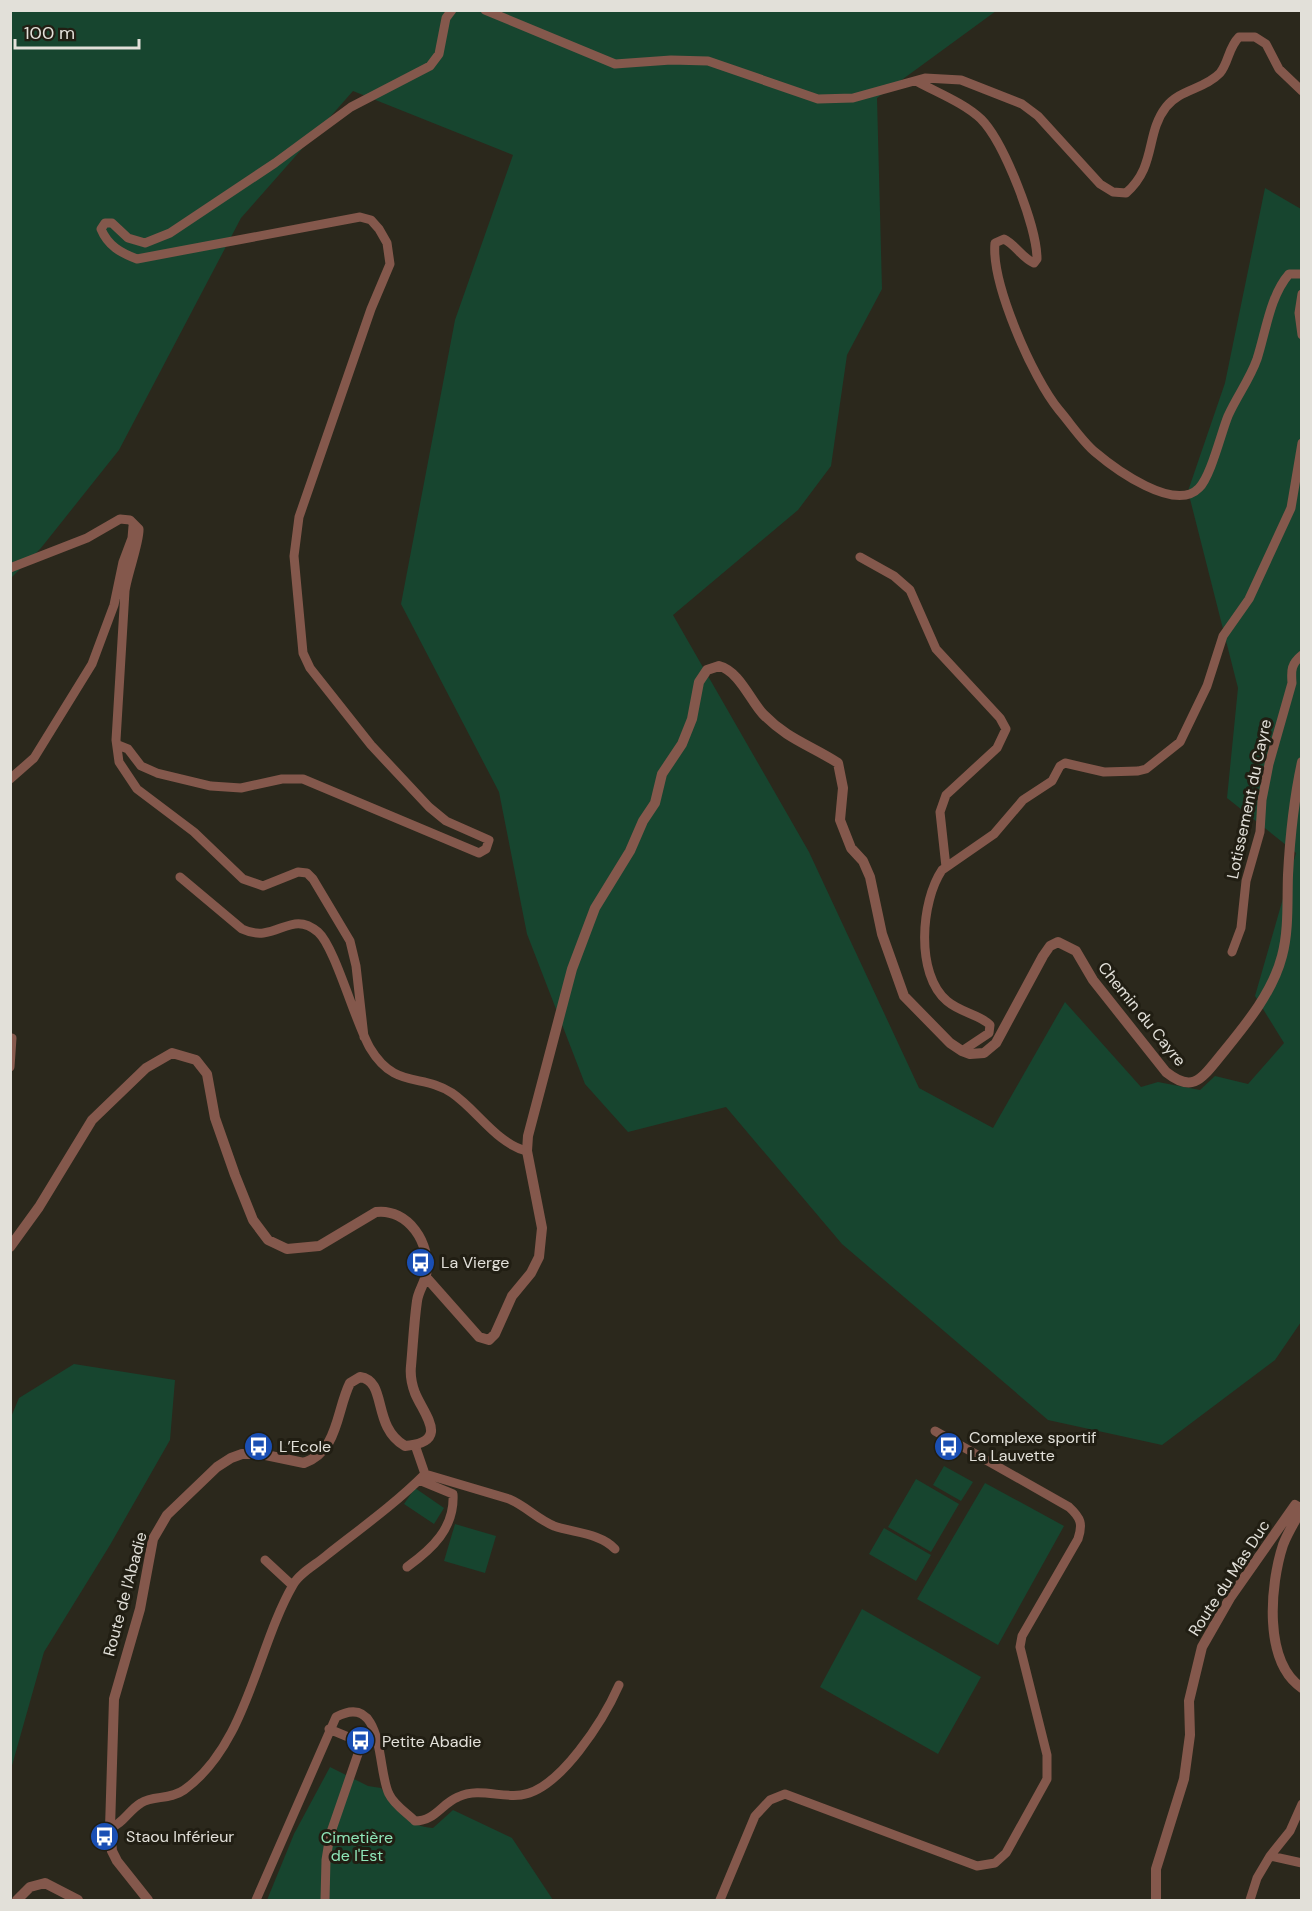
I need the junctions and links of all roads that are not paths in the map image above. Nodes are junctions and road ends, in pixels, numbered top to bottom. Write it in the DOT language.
graph roads {
  1 [pos="452,10"];
  2 [pos="485,10"];
  3 [pos="918,82"];
  4 [pos="1302,91"];
  5 [pos="1302,274"];
  6 [pos="1302,294"];
  7 [pos="1302,335"];
  8 [pos="1302,443"];
  9 [pos="133,526"];
  10 [pos="860,556"];
  11 [pos="10,568"];
  12 [pos="1302,655"];
  13 [pos="118,745"];
  14 [pos="1302,762"];
  15 [pos="10,779"];
  16 [pos="946,867"];
  17 [pos="180,877"];
  18 [pos="1232,952"];
  19 [pos="364,1037"];
  20 [pos="12,1038"];
  21 [pos="962,1051"];
  22 [pos="10,1067"];
  23 [pos="527,1150"];
  24 [pos="10,1247"];
  25 [pos="426,1276"];
  26 [pos="935,1431"];
  27 [pos="415,1445"];
  28 [pos="422,1477"];
  29 [pos="615,1549"];
  30 [pos="265,1560"];
  31 [pos="407,1566"];
  32 [pos="292,1585"];
  33 [pos="619,1685"];
  34 [pos="1302,1688"];
  35 [pos="329,1729"];
  36 [pos="1302,1804"];
  37 [pos="110,1828"];
  38 [pos="1270,1856"];
  39 [pos="1302,1863"];
  40 [pos="17,1900"];
  41 [pos="78,1900"];
  42 [pos="148,1900"];
  43 [pos="256,1900"];
  44 [pos="325,1900"];
  45 [pos="720,1900"];
  46 [pos="1156,1900"];
  47 [pos="1250,1900"];
  1 -- 13 [label="street"];
  2 -- 3 [label="street"];
  3 -- 4 [label="street"];
  3 -- 5 [label="street"];
  6 -- 7 [label="street"];
  8 -- 16 [label="street"];
  9 -- 11 [label="street"];
  9 -- 13 [label="street"];
  9 -- 15 [label="street"];
  10 -- 16 [label="street"];
  12 -- 18 [label="street, Lotissement du Cayre"];
  13 -- 19 [label="street"];
  14 -- 21 [label="street, Chemin du Cayre"];
  16 -- 21 [label="street"];
  17 -- 19 [label="street"];
  19 -- 23 [label="street"];
  20 -- 22 [label="street"];
  21 -- 23 [label="street"];
  23 -- 25 [label="street"];
  24 -- 25 [label="street"];
  25 -- 27 [label="street"];
  26 -- 45 [label="street"];
  27 -- 28 [label="street"];
  27 -- 37 [label="street, Route de l'Abadie"];
  28 -- 29 [label="street"];
  28 -- 31 [label="street"];
  28 -- 32 [label="street"];
  30 -- 32 [label="street"];
  32 -- 37 [label="street"];
  33 -- 35 [label="street"];
  34 -- 46 [label="street, Route du Mas Duc"];
  35 -- 43 [label="street"];
  35 -- 44 [label="street"];
  36 -- 38 [label="street"];
  37 -- 42 [label="street, Route de l'Abadie"];
  38 -- 39 [label="street"];
  38 -- 47 [label="street"];
  40 -- 41 [label="street"];
}
